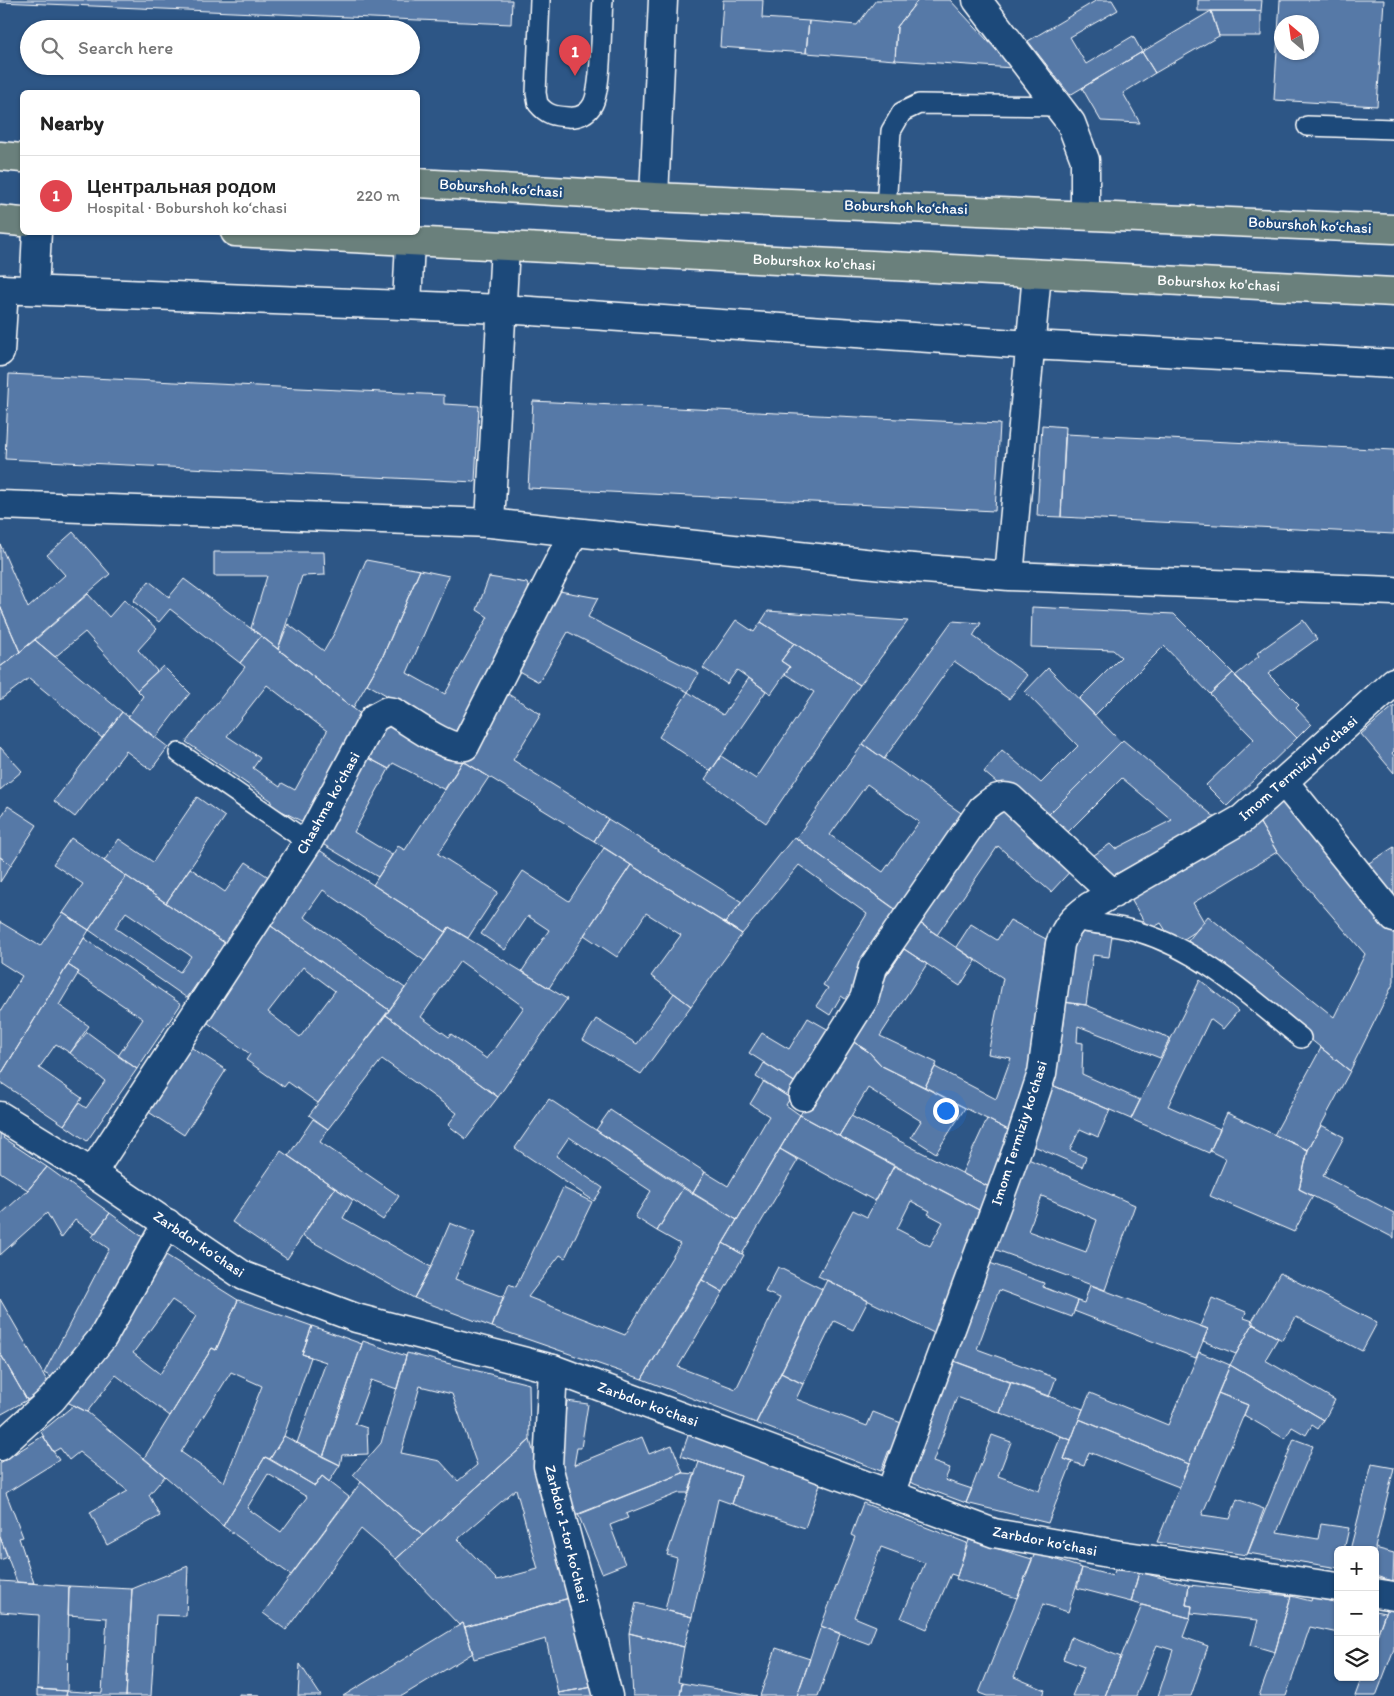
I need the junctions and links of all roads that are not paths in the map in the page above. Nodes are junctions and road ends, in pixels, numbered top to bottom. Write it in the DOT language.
graph roads {
  1 [pos="540,0"];
  2 [pos="603,0"];
  3 [pos="663,0"];
  4 [pos="977,0"];
  5 [pos="1059,106"];
  6 [pos="1307,126"];
  7 [pos="1394,130"];
  8 [pos="0,156"];
  9 [pos="20,158"];
  10 [pos="420,182"];
  11 [pos="654,197"];
  12 [pos="886,207"];
  13 [pos="1085,215"];
  14 [pos="0,220"];
  15 [pos="20,222"];
  16 [pos="1394,229"];
  17 [pos="37,235"];
  18 [pos="293,235"];
  19 [pos="410,241"];
  20 [pos="505,246"];
  21 [pos="1037,274"];
  22 [pos="2,289"];
  23 [pos="34,290"];
  24 [pos="1394,292"];
  25 [pos="407,305"];
  26 [pos="502,309"];
  27 [pos="1031,345"];
  28 [pos="0,352"];
  29 [pos="1394,364"];
  30 [pos="0,505"];
  31 [pos="490,523"];
  32 [pos="574,532"];
  33 [pos="1010,576"];
  34 [pos="1394,591"];
  35 [pos="1394,682"];
  36 [pos="180,753"];
  37 [pos="1284,782"];
  38 [pos="308,842"];
  39 [pos="1114,894"];
  40 [pos="1394,918"];
  41 [pos="1071,920"];
  42 [pos="1301,1038"];
  43 [pos="803,1096"];
  44 [pos="0,1116"];
  45 [pos="92,1173"];
  46 [pos="167,1223"];
  47 [pos="553,1369"];
  48 [pos="0,1446"];
  49 [pos="890,1494"];
  50 [pos="1334,1586"];
  51 [pos="1379,1594"];
  52 [pos="1394,1596"];
  53 [pos="608,1696"];
  1 -- 2 [label="lane"];
  3 -- 11 [label="street"];
  4 -- 5 [label="street"];
  5 -- 12 [label="lane"];
  5 -- 13 [label="street"];
  6 -- 7 [label="lane"];
  8 -- 9 [label="main road"];
  10 -- 11 [label="main road, Boburshoh koʻchasi"];
  11 -- 12 [label="main road, Boburshoh koʻchasi"];
  12 -- 13 [label="main road, Boburshoh koʻchasi"];
  13 -- 16 [label="main road, Boburshoh koʻchasi"];
  14 -- 15 [label="main road"];
  17 -- 23 [label="street"];
  18 -- 19 [label="main road, Boburshox ko'chasi"];
  19 -- 20 [label="main road, Boburshox ko'chasi"];
  19 -- 25 [label="street"];
  20 -- 21 [label="main road, Boburshox ko'chasi"];
  20 -- 26 [label="street"];
  21 -- 24 [label="main road, Boburshox ko'chasi"];
  21 -- 27 [label="street"];
  22 -- 23 [label="street"];
  22 -- 28 [label="street"];
  23 -- 25 [label="street"];
  25 -- 26 [label="street"];
  26 -- 27 [label="street"];
  26 -- 31 [label="street"];
  27 -- 29 [label="street"];
  27 -- 33 [label="street"];
  30 -- 31 [label="street"];
  31 -- 32 [label="street"];
  32 -- 33 [label="street"];
  32 -- 38 [label="street, Chashma koʻchasi"];
  33 -- 34 [label="street"];
  35 -- 37 [label="street, Imom Termiziy koʻchasi"];
  36 -- 38 [label="lane"];
  37 -- 39 [label="street, Imom Termiziy koʻchasi"];
  37 -- 40 [label="street"];
  38 -- 45 [label="street, Chashma koʻchasi"];
  39 -- 41 [label="street, Imom Termiziy koʻchasi"];
  39 -- 43 [label="street"];
  41 -- 42 [label="lane"];
  41 -- 49 [label="street, Imom Termiziy koʻchasi"];
  44 -- 45 [label="street, Zarbdor koʻchasi"];
  45 -- 46 [label="street, Zarbdor koʻchasi"];
  46 -- 47 [label="street, Zarbdor koʻchasi"];
  46 -- 48 [label="street"];
  47 -- 49 [label="street, Zarbdor koʻchasi"];
  47 -- 53 [label="street, Zarbdor 1-tor koʻchasi"];
  49 -- 50 [label="street, Zarbdor koʻchasi"];
  51 -- 52 [label="street"];
}
